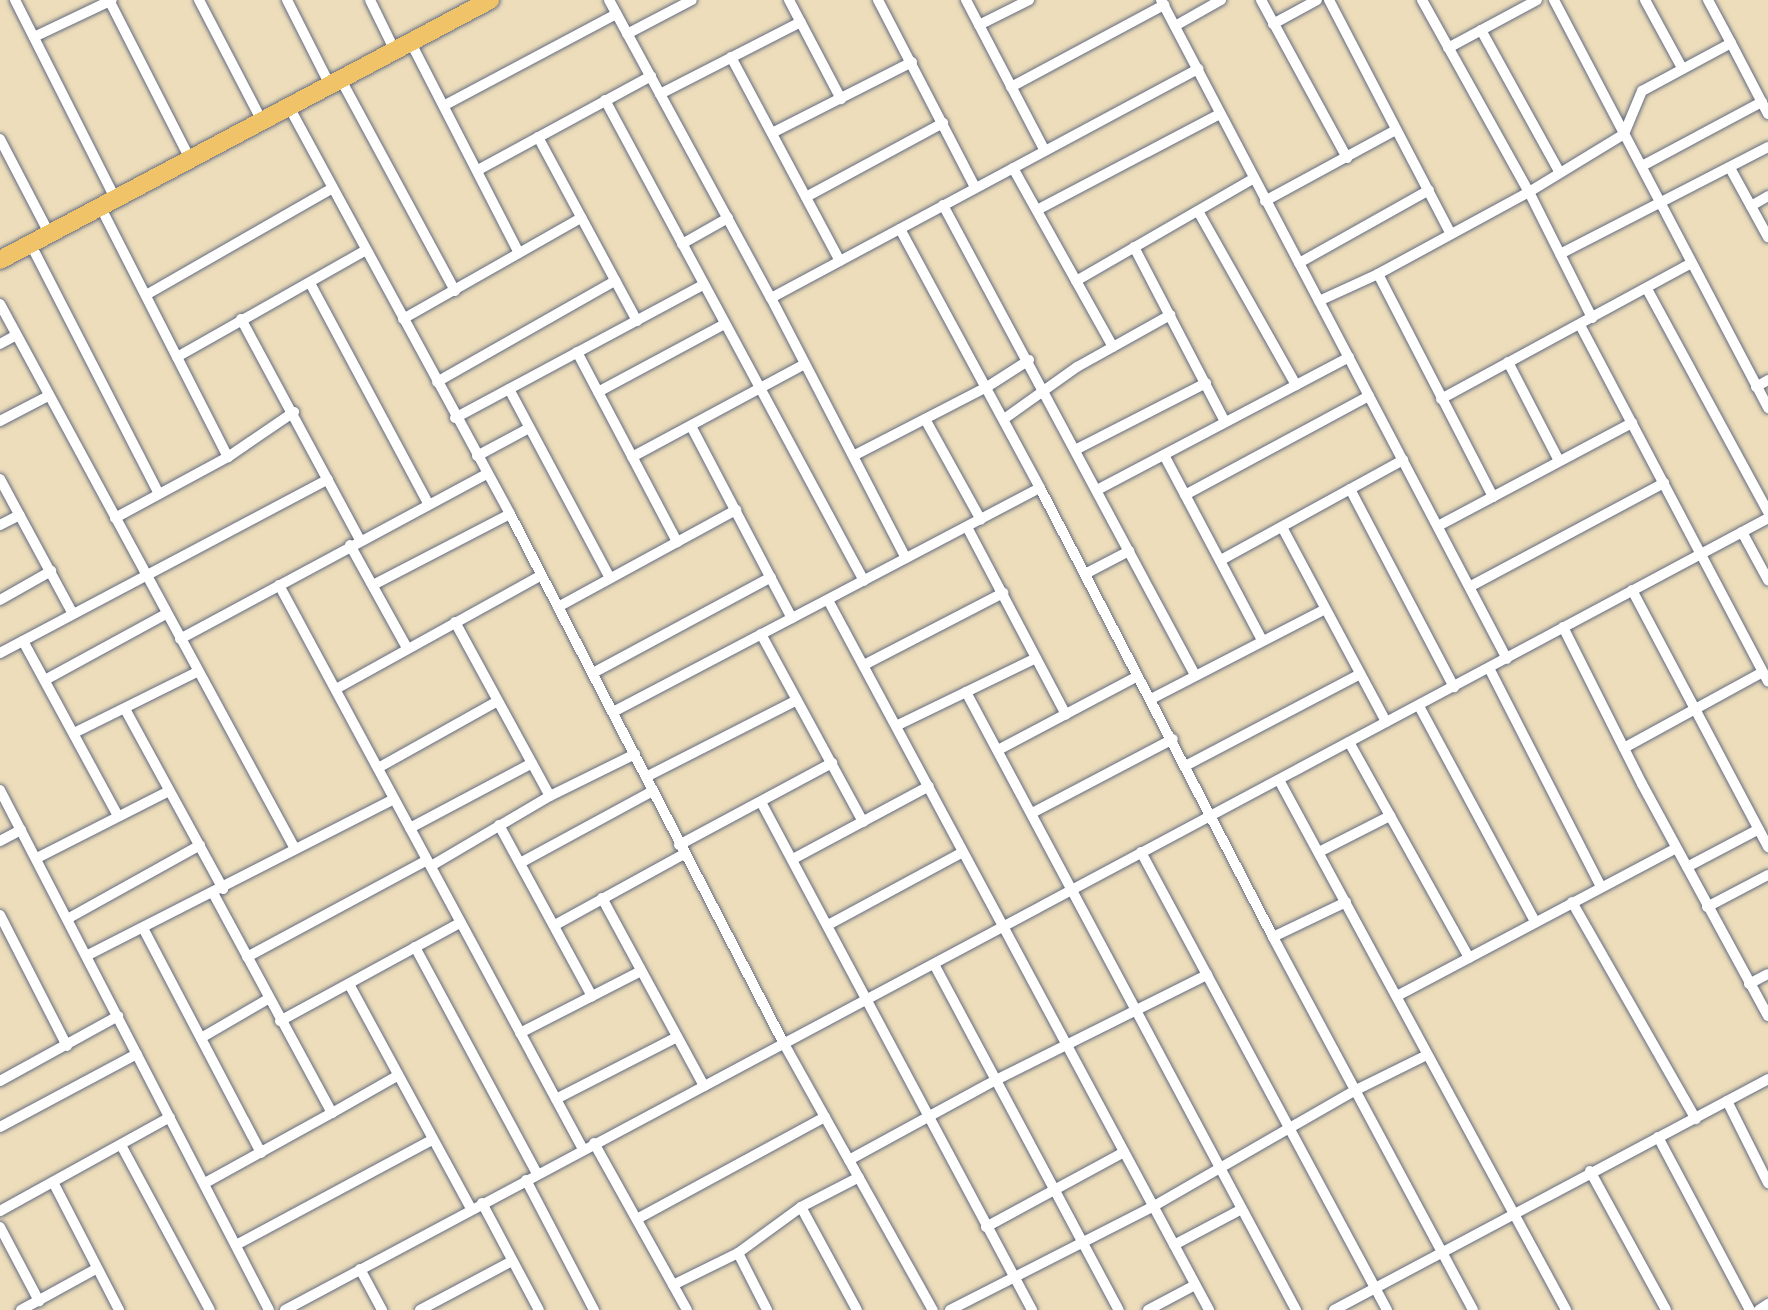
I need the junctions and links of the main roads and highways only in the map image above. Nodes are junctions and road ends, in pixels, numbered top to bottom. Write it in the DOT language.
graph roads {
  1 [pos="490,0"];
  2 [pos="462,6"];
  3 [pos="0,260"];
  1 -- 2 [label="highway"];
  2 -- 3 [label="highway"];
}
